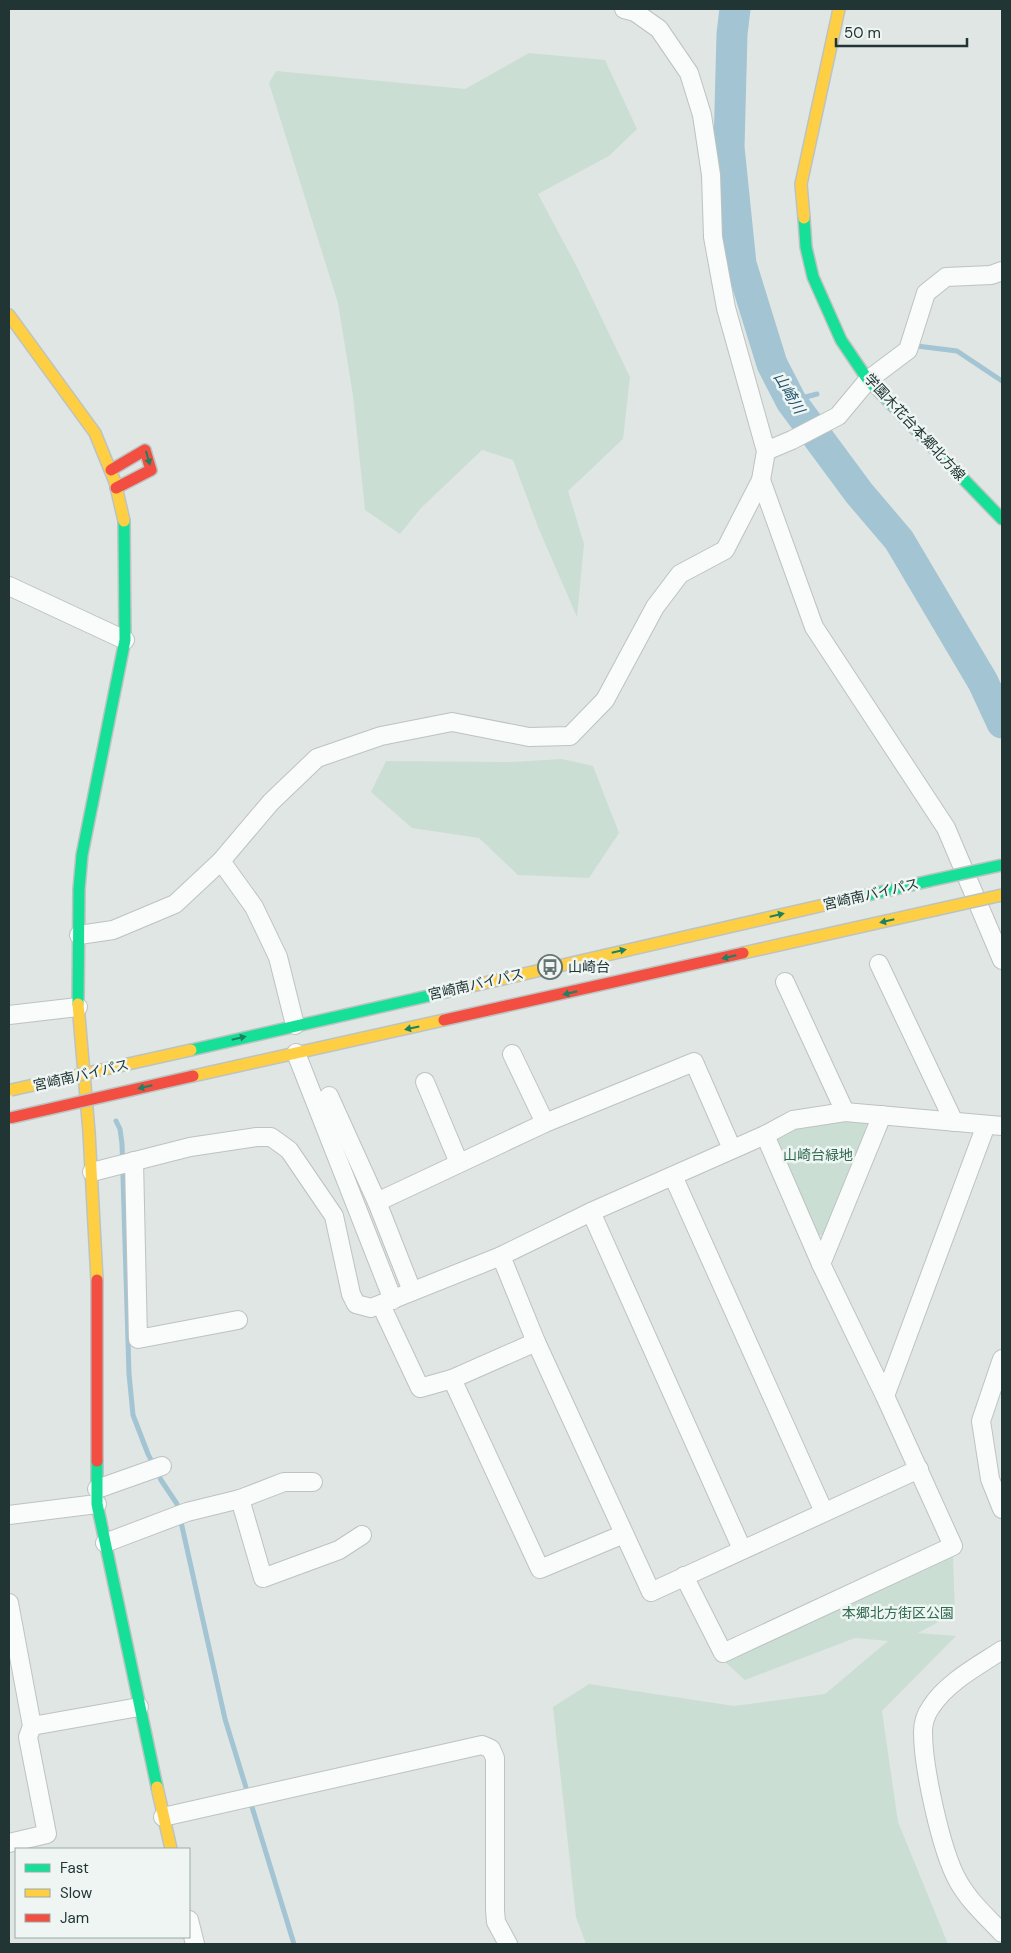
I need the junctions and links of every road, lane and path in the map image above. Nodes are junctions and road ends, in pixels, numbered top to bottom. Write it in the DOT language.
graph roads {
  1 [pos="624,9"];
  2 [pos="838,9"];
  3 [pos="1002,271"];
  4 [pos="9,315"];
  5 [pos="868,380"];
  6 [pos="766,451"];
  7 [pos="111,470"];
  8 [pos="761,480"];
  9 [pos="116,488"];
  10 [pos="1002,520"];
  11 [pos="9,586"];
  12 [pos="124,640"];
  13 [pos="222,862"];
  14 [pos="1002,865"];
  15 [pos="1002,895"];
  16 [pos="79,935"];
  17 [pos="1002,960"];
  18 [pos="879,964"];
  19 [pos="785,982"];
  20 [pos="78,1007"];
  21 [pos="9,1015"];
  22 [pos="295,1025"];
  23 [pos="296,1054"];
  24 [pos="512,1054"];
  25 [pos="425,1082"];
  26 [pos="10,1091"];
  27 [pos="329,1096"];
  28 [pos="845,1112"];
  29 [pos="882,1115"];
  30 [pos="9,1118"];
  31 [pos="954,1122"];
  32 [pos="545,1123"];
  33 [pos="994,1126"];
  34 [pos="765,1135"];
  35 [pos="732,1149"];
  36 [pos="134,1161"];
  37 [pos="459,1163"];
  38 [pos="92,1172"];
  39 [pos="673,1176"];
  40 [pos="377,1202"];
  41 [pos="591,1212"];
  42 [pos="501,1256"];
  43 [pos="821,1264"];
  44 [pos="412,1292"];
  45 [pos="387,1302"];
  46 [pos="238,1320"];
  47 [pos="536,1342"];
  48 [pos="1002,1359"];
  49 [pos="452,1378"];
  50 [pos="885,1396"];
  51 [pos="158,1468"];
  52 [pos="919,1469"];
  53 [pos="313,1482"];
  54 [pos="97,1497"];
  55 [pos="240,1499"];
  56 [pos="1002,1509"];
  57 [pos="824,1512"];
  58 [pos="9,1514"];
  59 [pos="624,1534"];
  60 [pos="362,1535"];
  61 [pos="105,1543"];
  62 [pos="742,1549"];
  63 [pos="684,1576"];
  64 [pos="9,1604"];
  65 [pos="1002,1650"];
  66 [pos="139,1708"];
  67 [pos="32,1726"];
  68 [pos="163,1817"];
  69 [pos="9,1843"];
  70 [pos="171,1848"];
  71 [pos="190,1924"];
  72 [pos="1002,1933"];
  73 [pos="195,1944"];
  74 [pos="508,1944"];
  1 -- 6 [label="street"];
  2 -- 5 [label="main road, 学園木花台本郷北方線"];
  3 -- 5 [label="street"];
  4 -- 7 [label="main road"];
  5 -- 6 [label="street"];
  5 -- 10 [label="main road, 学園木花台本郷北方線"];
  6 -- 8 [label="street"];
  7 -- 9 [label="main road"];
  7 -- 9 [label="main road, one-way"];
  8 -- 13 [label="street"];
  8 -- 17 [label="street"];
  9 -- 12 [label="main road"];
  11 -- 12 [label="street"];
  12 -- 16 [label="main road"];
  13 -- 16 [label="street"];
  13 -- 22 [label="street"];
  22 -- 14 [label="main road, 宮崎南バイパス, one-way, bridge"];
  15 -- 23 [label="main road, 宮崎南バイパス, one-way, bridge"];
  16 -- 20 [label="main road"];
  18 -- 31 [label="street"];
  19 -- 28 [label="street"];
  20 -- 21 [label="street"];
  20 -- 38 [label="main road"];
  26 -- 22 [label="main road, 宮崎南バイパス, one-way, bridge"];
  23 -- 30 [label="main road, 宮崎南バイパス, one-way, bridge"];
  23 -- 45 [label="street"];
  24 -- 32 [label="street"];
  25 -- 37 [label="street"];
  27 -- 40 [label="street"];
  28 -- 29 [label="street"];
  28 -- 34 [label="street"];
  29 -- 31 [label="street"];
  29 -- 43 [label="street"];
  31 -- 33 [label="street"];
  32 -- 35 [label="street"];
  32 -- 37 [label="street"];
  33 -- 50 [label="street"];
  34 -- 35 [label="street"];
  34 -- 43 [label="street"];
  35 -- 39 [label="street"];
  36 -- 38 [label="street"];
  36 -- 45 [label="street"];
  36 -- 46 [label="street"];
  37 -- 40 [label="street"];
  38 -- 54 [label="main road"];
  39 -- 41 [label="street"];
  39 -- 57 [label="street"];
  40 -- 44 [label="street"];
  41 -- 42 [label="street"];
  41 -- 62 [label="street"];
  42 -- 44 [label="street"];
  42 -- 47 [label="street"];
  43 -- 50 [label="street"];
  44 -- 45 [label="street"];
  45 -- 49 [label="street"];
  47 -- 49 [label="street"];
  47 -- 59 [label="street"];
  48 -- 56 [label="street"];
  49 -- 59 [label="street"];
  50 -- 52 [label="street"];
  51 -- 54 [label="street"];
  52 -- 57 [label="street"];
  52 -- 63 [label="street"];
  53 -- 55 [label="street"];
  54 -- 58 [label="street"];
  54 -- 61 [label="main road"];
  55 -- 60 [label="street"];
  55 -- 61 [label="street"];
  57 -- 62 [label="street"];
  59 -- 63 [label="street"];
  61 -- 66 [label="main road"];
  62 -- 63 [label="street"];
  64 -- 67 [label="street"];
  65 -- 72 [label="street"];
  66 -- 67 [label="street"];
  66 -- 68 [label="main road"];
  67 -- 69 [label="street"];
  68 -- 70 [label="main road"];
  68 -- 74 [label="street"];
  71 -- 73 [label="street"];
}
